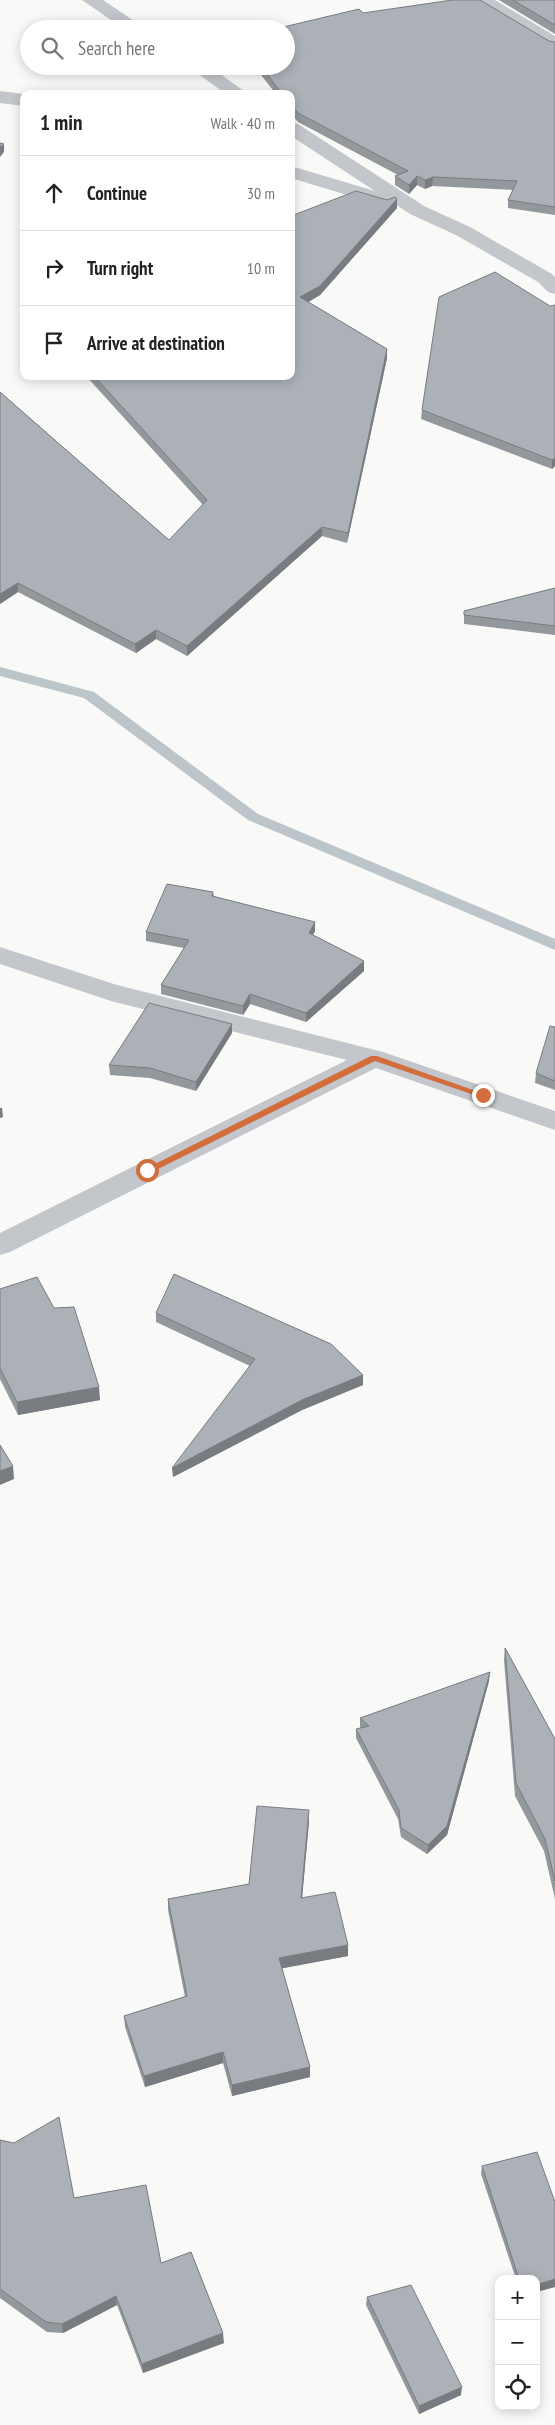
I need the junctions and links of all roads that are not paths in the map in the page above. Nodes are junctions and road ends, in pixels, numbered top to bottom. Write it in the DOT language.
graph roads {
  1 [pos="91,0"];
  2 [pos="482,0"];
  3 [pos="122,20"];
  4 [pos="555,44"];
  5 [pos="210,75"];
  6 [pos="233,90"];
  7 [pos="0,97"];
  8 [pos="20,100"];
  9 [pos="295,131"];
  10 [pos="295,173"];
  11 [pos="417,210"];
  12 [pos="555,288"];
  13 [pos="0,954"];
  14 [pos="374,1058"];
  15 [pos="555,1121"];
  16 [pos="0,1245"];
  1 -- 3 [label="street"];
  2 -- 4 [label="street"];
  5 -- 6 [label="street"];
  7 -- 8 [label="street"];
  9 -- 11 [label="street"];
  10 -- 11 [label="street"];
  11 -- 12 [label="street"];
  13 -- 14 [label="street"];
  14 -- 15 [label="street"];
  14 -- 16 [label="street"];
}
